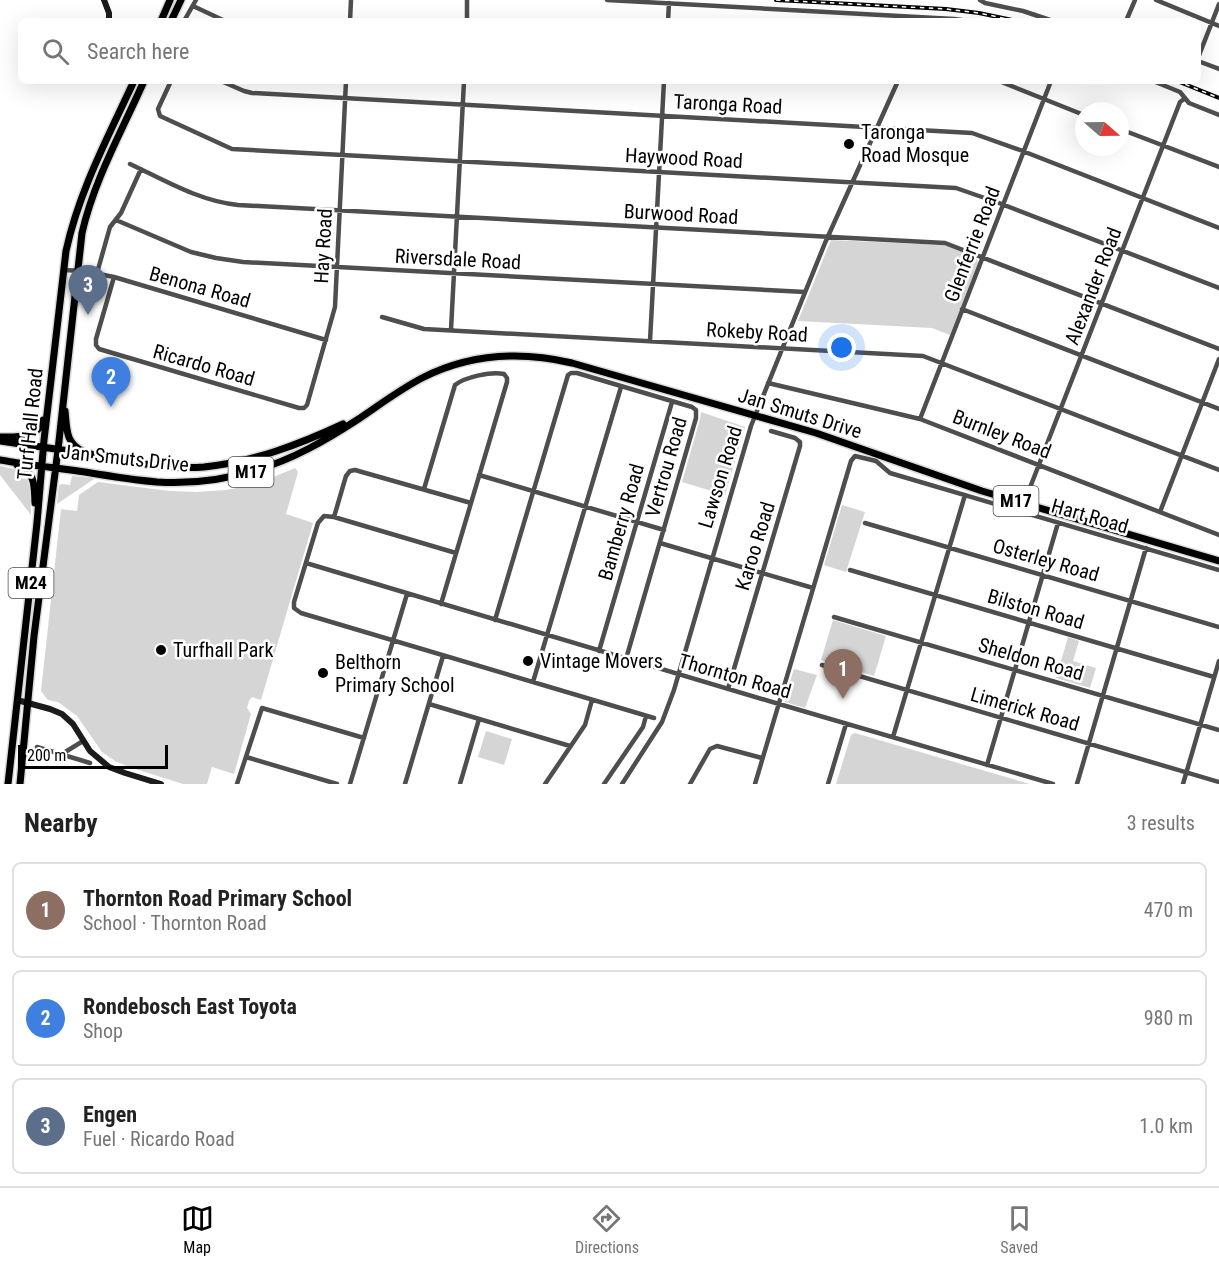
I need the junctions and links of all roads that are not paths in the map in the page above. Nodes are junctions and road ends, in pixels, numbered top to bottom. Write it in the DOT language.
graph roads {
  1 [pos="104,0"];
  2 [pos="170,0"];
  3 [pos="181,0"];
  4 [pos="196,0"];
  5 [pos="351,0"];
  6 [pos="467,0"];
  7 [pos="607,0"];
  8 [pos="980,0"];
  9 [pos="1135,0"];
  10 [pos="1156,0"];
  11 [pos="669,3"];
  12 [pos="1219,4"];
  13 [pos="193,6"];
  14 [pos="109,18"];
  15 [pos="162,18"];
  16 [pos="172,18"];
  17 [pos="185,18"];
  18 [pos="219,18"];
  19 [pos="350,18"];
  20 [pos="467,18"];
  21 [pos="668,18"];
  22 [pos="909,18"];
  23 [pos="1045,18"];
  24 [pos="1127,18"];
  25 [pos="1200,18"];
  26 [pos="1201,18"];
  27 [pos="1212,23"];
  28 [pos="1219,26"];
  29 [pos="1201,51"];
  30 [pos="1201,60"];
  31 [pos="1219,69"];
  32 [pos="138,84"];
  33 [pos="138,84"];
  34 [pos="170,84"];
  35 [pos="228,84"];
  36 [pos="346,84"];
  37 [pos="464,84"];
  38 [pos="664,84"];
  39 [pos="897,84"];
  40 [pos="1006,84"];
  41 [pos="1050,84"];
  42 [pos="1160,84"];
  43 [pos="345,98"];
  44 [pos="1044,99"];
  45 [pos="1184,99"];
  46 [pos="463,104"];
  47 [pos="1075,111"];
  48 [pos="663,116"];
  49 [pos="1219,116"];
  50 [pos="877,127"];
  51 [pos="1129,132"];
  52 [pos="1164,146"];
  53 [pos="1024,152"];
  54 [pos="343,155"];
  55 [pos="460,162"];
  56 [pos="130,164"];
  57 [pos="1219,167"];
  58 [pos="141,169"];
  59 [pos="660,172"];
  60 [pos="853,182"];
  61 [pos="1143,198"];
  62 [pos="1003,204"];
  63 [pos="340,211"];
  64 [pos="457,217"];
  65 [pos="116,220"];
  66 [pos="657,228"];
  67 [pos="1219,228"];
  68 [pos="828,237"];
  69 [pos="1123,251"];
  70 [pos="983,257"];
  71 [pos="336,268"];
  72 [pos="63,270"];
  73 [pos="78,271"];
  74 [pos="97,273"];
  75 [pos="454,274"];
  76 [pos="114,277"];
  77 [pos="653,284"];
  78 [pos="1219,288"];
  79 [pos="805,292"];
  80 [pos="1102,303"];
  81 [pos="962,309"];
  82 [pos="382,317"];
  83 [pos="451,330"];
  84 [pos="326,340"];
  85 [pos="650,341"];
  86 [pos="782,348"];
  87 [pos="1219,349"];
  88 [pos="1082,356"];
  89 [pos="1219,360"];
  90 [pos="942,362"];
  91 [pos="768,383"];
  92 [pos="621,387"];
  93 [pos="64,393"];
  94 [pos="49,399"];
  95 [pos="672,402"];
  96 [pos="1202,403"];
  97 [pos="304,408"];
  98 [pos="374,408"];
  99 [pos="1061,409"];
  100 [pos="1219,409"];
  101 [pos="754,416"];
  102 [pos="920,419"];
  103 [pos="771,431"];
  104 [pos="0,439"];
  105 [pos="43,448"];
  106 [pos="58,450"];
  107 [pos="90,454"];
  108 [pos="1182,455"];
  109 [pos="0,460"];
  110 [pos="10,462"];
  111 [pos="1039,465"];
  112 [pos="42,466"];
  113 [pos="56,468"];
  114 [pos="1219,470"];
  115 [pos="479,476"];
  116 [pos="1031,485"];
  117 [pos="424,489"];
  118 [pos="533,491"];
  119 [pos="965,495"];
  120 [pos="471,503"];
  121 [pos="585,507"];
  122 [pos="1160,512"];
  123 [pos="334,517"];
  124 [pos="637,522"];
  125 [pos="1058,522"];
  126 [pos="37,523"];
  127 [pos="865,523"];
  128 [pos="664,530"];
  129 [pos="1219,535"];
  130 [pos="660,543"];
  131 [pos="950,547"];
  132 [pos="1146,548"];
  133 [pos="456,553"];
  134 [pos="712,558"];
  135 [pos="1219,561"];
  136 [pos="306,563"];
  137 [pos="850,570"];
  138 [pos="1219,570"];
  139 [pos="762,574"];
  140 [pos="1043,575"];
  141 [pos="813,588"];
  142 [pos="407,594"];
  143 [pos="935,595"];
  144 [pos="1130,601"];
  145 [pos="441,604"];
  146 [pos="834,616"];
  147 [pos="495,620"];
  148 [pos="1029,623"];
  149 [pos="1219,627"];
  150 [pos="547,635"];
  151 [pos="393,641"];
  152 [pos="921,642"];
  153 [pos="1116,648"];
  154 [pos="599,651"];
  155 [pos="443,656"];
  156 [pos="626,658"];
  157 [pos="1219,661"];
  158 [pos="822,665"];
  159 [pos="1015,670"];
  160 [pos="678,674"];
  161 [pos="1214,677"];
  162 [pos="533,682"];
  163 [pos="728,689"];
  164 [pos="907,690"];
  165 [pos="1103,696"];
  166 [pos="17,700"];
  167 [pos="592,700"];
  168 [pos="28,703"];
  169 [pos="429,704"];
  170 [pos="779,704"];
  171 [pos="646,716"];
  172 [pos="1001,717"];
  173 [pos="654,718"];
  174 [pos="479,719"];
  175 [pos="846,724"];
  176 [pos="1200,725"];
  177 [pos="1219,730"];
  178 [pos="893,737"];
  179 [pos="364,738"];
  180 [pos="83,741"];
  181 [pos="1089,743"];
  182 [pos="570,746"];
  183 [pos="37,747"];
  184 [pos="62,754"];
  185 [pos="246,757"];
  186 [pos="762,758"];
  187 [pos="90,763"];
  188 [pos="987,765"];
  189 [pos="1186,772"];
  190 [pos="1219,782"];
  191 [pos="8,784"];
  192 [pos="20,784"];
  193 [pos="161,784"];
  194 [pos="237,784"];
  195 [pos="338,784"];
  196 [pos="350,784"];
  197 [pos="405,784"];
  198 [pos="460,784"];
  199 [pos="544,784"];
  200 [pos="604,784"];
  201 [pos="622,784"];
  202 [pos="690,784"];
  203 [pos="754,784"];
  204 [pos="828,784"];
  205 [pos="1053,784"];
  206 [pos="1077,784"];
  207 [pos="1183,784"];
  1 -- 14 [label="street"];
  2 -- 15 [label="main road"];
  3 -- 16 [label="main road"];
  4 -- 13 [label="street"];
  5 -- 19 [label="street"];
  6 -- 20 [label="street"];
  7 -- 11 [label="street"];
  8 -- 23 [label="street"];
  9 -- 24 [label="street"];
  10 -- 25 [label="street"];
  11 -- 21 [label="street"];
  11 -- 22 [label="street"];
  12 -- 27 [label="street"];
  13 -- 17 [label="street"];
  13 -- 18 [label="street"];
  26 -- 27 [label="street"];
  27 -- 28 [label="street"];
  27 -- 29 [label="street"];
  30 -- 31 [label="street"];
  32 -- 72 [label="main road, Turf Hall Road / M24"];
  33 -- 73 [label="main road, Turf Hall Road / M24"];
  34 -- 54 [label="street, Haywood Road"];
  35 -- 43 [label="street, Taronga Road"];
  36 -- 43 [label="street, Hay Road"];
  37 -- 46 [label="street"];
  38 -- 48 [label="street"];
  39 -- 50 [label="street, Lawson Road"];
  40 -- 44 [label="street"];
  41 -- 44 [label="street, Glenferrie Road"];
  42 -- 45 [label="street"];
  43 -- 46 [label="street, Taronga Road"];
  43 -- 54 [label="street, Hay Road"];
  44 -- 47 [label="street"];
  44 -- 53 [label="street, Glenferrie Road"];
  45 -- 49 [label="street"];
  45 -- 52 [label="street, Alexander Road"];
  46 -- 48 [label="street, Taronga Road"];
  46 -- 55 [label="street"];
  48 -- 50 [label="street, Taronga Road"];
  48 -- 59 [label="street"];
  50 -- 53 [label="street, Taronga Road"];
  50 -- 60 [label="street, Lawson Road"];
  51 -- 52 [label="street"];
  52 -- 57 [label="street"];
  52 -- 61 [label="street, Alexander Road"];
  53 -- 61 [label="street, Taronga Road"];
  53 -- 62 [label="street, Glenferrie Road"];
  54 -- 55 [label="street, Haywood Road"];
  54 -- 63 [label="street, Hay Road"];
  55 -- 59 [label="street, Haywood Road"];
  55 -- 64 [label="street"];
  56 -- 58 [label="street, Burwood Road"];
  58 -- 63 [label="street, Burwood Road"];
  58 -- 65 [label="street"];
  59 -- 60 [label="street, Haywood Road"];
  59 -- 66 [label="street"];
  60 -- 62 [label="street, Haywood Road"];
  60 -- 68 [label="street, Lawson Road"];
  61 -- 67 [label="street, Taronga Road"];
  61 -- 69 [label="street, Alexander Road"];
  62 -- 69 [label="street, Haywood Road"];
  62 -- 70 [label="street, Glenferrie Road"];
  63 -- 64 [label="street, Burwood Road"];
  63 -- 71 [label="street, Hay Road"];
  64 -- 66 [label="street, Burwood Road"];
  64 -- 75 [label="street"];
  65 -- 71 [label="street, Riversdale Road"];
  65 -- 74 [label="street"];
  66 -- 68 [label="street, Burwood Road"];
  66 -- 77 [label="street"];
  68 -- 70 [label="street, Burwood Road"];
  68 -- 79 [label="street, Lawson Road"];
  69 -- 78 [label="street, Haywood Road"];
  69 -- 80 [label="street, Alexander Road"];
  70 -- 80 [label="street, Burwood Road"];
  70 -- 81 [label="street, Glenferrie Road"];
  71 -- 75 [label="street, Riversdale Road"];
  71 -- 84 [label="street, Hay Road"];
  72 -- 73 [label="street, Benona Road"];
  72 -- 94 [label="main road, Turf Hall Road / M24"];
  73 -- 74 [label="street, Benona Road"];
  73 -- 93 [label="main road, Turf Hall Road / M24"];
  74 -- 76 [label="street, Benona Road"];
  75 -- 77 [label="street, Riversdale Road"];
  75 -- 83 [label="street"];
  76 -- 84 [label="street, Benona Road"];
  76 -- 97 [label="street, Ricardo Road"];
  77 -- 79 [label="street, Riversdale Road"];
  77 -- 85 [label="street"];
  79 -- 86 [label="street, Lawson Road"];
  80 -- 87 [label="street, Burwood Road"];
  80 -- 88 [label="street, Alexander Road"];
  81 -- 88 [label="street"];
  81 -- 90 [label="street, Glenferrie Road"];
  82 -- 83 [label="street, Rokeby Road"];
  83 -- 85 [label="street, Rokeby Road"];
  84 -- 97 [label="street, Hay Road"];
  85 -- 86 [label="street, Rokeby Road"];
  86 -- 90 [label="street, Rokeby Road"];
  86 -- 91 [label="street, Lawson Road"];
  88 -- 96 [label="street"];
  88 -- 99 [label="street, Alexander Road"];
  89 -- 96 [label="street"];
  90 -- 99 [label="street, Rokeby Road"];
  90 -- 102 [label="street, Glenferrie Road"];
  91 -- 101 [label="street, Lawson Road"];
  91 -- 102 [label="street, Burnley Road"];
  92 -- 95 [label="street, Vertrou Road"];
  92 -- 118 [label="street, Vertrou Road"];
  92 -- 121 [label="street"];
  93 -- 106 [label="main road, Turf Hall Road / M24"];
  93 -- 107 [label="main road"];
  94 -- 104 [label="main road"];
  94 -- 105 [label="main road, Turf Hall Road / M24"];
  95 -- 124 [label="street, Bamberry Road"];
  95 -- 128 [label="street, Vertrou Road"];
  96 -- 100 [label="street"];
  96 -- 108 [label="street"];
  98 -- 101 [label="main road, Jan Smuts Drive / M17"];
  98 -- 107 [label="main road, Jan Smuts Drive / M17"];
  98 -- 113 [label="main road, Jan Smuts Drive / M17"];
  99 -- 108 [label="street, Rokeby Road"];
  99 -- 111 [label="street, Alexander Road"];
  101 -- 134 [label="street, Lawson Road"];
  101 -- 135 [label="main road, Jan Smuts Drive / M17"];
  102 -- 111 [label="street, Burnley Road"];
  103 -- 139 [label="street, Karoo Road"];
  104 -- 105 [label="main road, Jan Smuts Drive / M17"];
  105 -- 106 [label="main road, Jan Smuts Drive / M17"];
  105 -- 112 [label="main road, Turf Hall Road / M24"];
  106 -- 107 [label="main road, Jan Smuts Drive / M17"];
  106 -- 113 [label="main road, Turf Hall Road / M24"];
  108 -- 114 [label="street, Rokeby Road"];
  108 -- 122 [label="street"];
  109 -- 110 [label="main road, Jan Smuts Drive / M17"];
  110 -- 112 [label="main road, Jan Smuts Drive / M17"];
  110 -- 126 [label="main road"];
  111 -- 116 [label="street, Alexander Road"];
  111 -- 122 [label="street, Burnley Road"];
  112 -- 113 [label="main road, Jan Smuts Drive / M17"];
  112 -- 126 [label="main road, Turf Hall Road / M24"];
  113 -- 168 [label="main road, Turf Hall Road / M24"];
  115 -- 117 [label="street"];
  115 -- 118 [label="street"];
  115 -- 120 [label="street"];
  117 -- 120 [label="street"];
  117 -- 123 [label="street"];
  118 -- 121 [label="street"];
  118 -- 147 [label="street"];
  119 -- 125 [label="street, Hart Road"];
  119 -- 131 [label="street"];
  119 -- 141 [label="street, Hart Road"];
  120 -- 133 [label="street"];
  121 -- 124 [label="street"];
  121 -- 150 [label="street"];
  122 -- 129 [label="street, Burnley Road"];
  123 -- 133 [label="street"];
  123 -- 136 [label="street"];
  124 -- 128 [label="street"];
  124 -- 154 [label="street, Bamberry Road"];
  125 -- 132 [label="street, Hart Road"];
  125 -- 140 [label="street"];
  126 -- 166 [label="main road, Turf Hall Road / M24"];
  127 -- 131 [label="street, Osterley Road"];
  128 -- 130 [label="street, Vertrou Road"];
  130 -- 134 [label="street"];
  130 -- 156 [label="street, Vertrou Road"];
  131 -- 140 [label="street, Osterley Road"];
  131 -- 143 [label="street"];
  132 -- 138 [label="street, Hart Road"];
  132 -- 144 [label="street"];
  133 -- 145 [label="street"];
  134 -- 139 [label="street"];
  134 -- 160 [label="street, Lawson Road"];
  136 -- 142 [label="street, Thornton Road"];
  136 -- 151 [label="street"];
  137 -- 143 [label="street, Bilston Road"];
  139 -- 141 [label="street"];
  139 -- 163 [label="street, Karoo Road"];
  140 -- 144 [label="street, Osterley Road"];
  140 -- 148 [label="street"];
  141 -- 170 [label="street"];
  142 -- 145 [label="street, Thornton Road"];
  142 -- 151 [label="street"];
  143 -- 148 [label="street, Bilston Road"];
  143 -- 152 [label="street"];
  144 -- 149 [label="street, Osterley Road"];
  144 -- 153 [label="street"];
  145 -- 147 [label="street, Thornton Road"];
  146 -- 152 [label="street, Sheldon Road"];
  147 -- 150 [label="street, Thornton Road"];
  148 -- 153 [label="street, Bilston Road"];
  148 -- 159 [label="street"];
  150 -- 154 [label="street, Thornton Road"];
  150 -- 162 [label="street"];
  151 -- 155 [label="street"];
  151 -- 179 [label="street"];
  152 -- 159 [label="street, Sheldon Road"];
  152 -- 164 [label="street"];
  153 -- 161 [label="street, Bilston Road"];
  153 -- 165 [label="street"];
  154 -- 156 [label="street, Thornton Road"];
  155 -- 162 [label="street"];
  155 -- 169 [label="street"];
  156 -- 160 [label="street, Thornton Road"];
  157 -- 161 [label="street"];
  158 -- 164 [label="street, Limerick Road"];
  159 -- 165 [label="street, Sheldon Road"];
  159 -- 172 [label="street"];
  160 -- 163 [label="street, Thornton Road"];
  160 -- 201 [label="street, Lawson Road"];
  161 -- 176 [label="street"];
  162 -- 167 [label="street"];
  163 -- 170 [label="street, Thornton Road"];
  164 -- 172 [label="street, Limerick Road"];
  164 -- 178 [label="street"];
  165 -- 176 [label="street, Sheldon Road"];
  165 -- 181 [label="street"];
  166 -- 168 [label="street"];
  166 -- 191 [label="main road, Turf Hall Road / M24"];
  167 -- 171 [label="street"];
  167 -- 182 [label="street"];
  168 -- 180 [label="street"];
  168 -- 192 [label="main road, Turf Hall Road / M24"];
  169 -- 174 [label="street"];
  169 -- 197 [label="street"];
  170 -- 175 [label="street, Thornton Road"];
  170 -- 186 [label="street"];
  171 -- 173 [label="street"];
  171 -- 200 [label="street"];
  172 -- 181 [label="street, Limerick Road"];
  172 -- 188 [label="street"];
  174 -- 182 [label="street"];
  174 -- 198 [label="street"];
  175 -- 178 [label="street, Thornton Road"];
  175 -- 204 [label="street"];
  176 -- 177 [label="street, Sheldon Road"];
  176 -- 189 [label="street"];
  178 -- 188 [label="street, Thornton Road"];
  179 -- 185 [label="street"];
  179 -- 196 [label="street"];
  180 -- 184 [label="street"];
  180 -- 193 [label="street"];
  181 -- 189 [label="street, Limerick Road"];
  181 -- 206 [label="street"];
  182 -- 199 [label="street"];
  183 -- 184 [label="street"];
  184 -- 187 [label="street"];
  185 -- 194 [label="street"];
  185 -- 195 [label="street"];
  186 -- 202 [label="street"];
  186 -- 203 [label="street"];
  188 -- 205 [label="street, Thornton Road"];
  189 -- 190 [label="street, Limerick Road"];
  189 -- 207 [label="street"];
}
